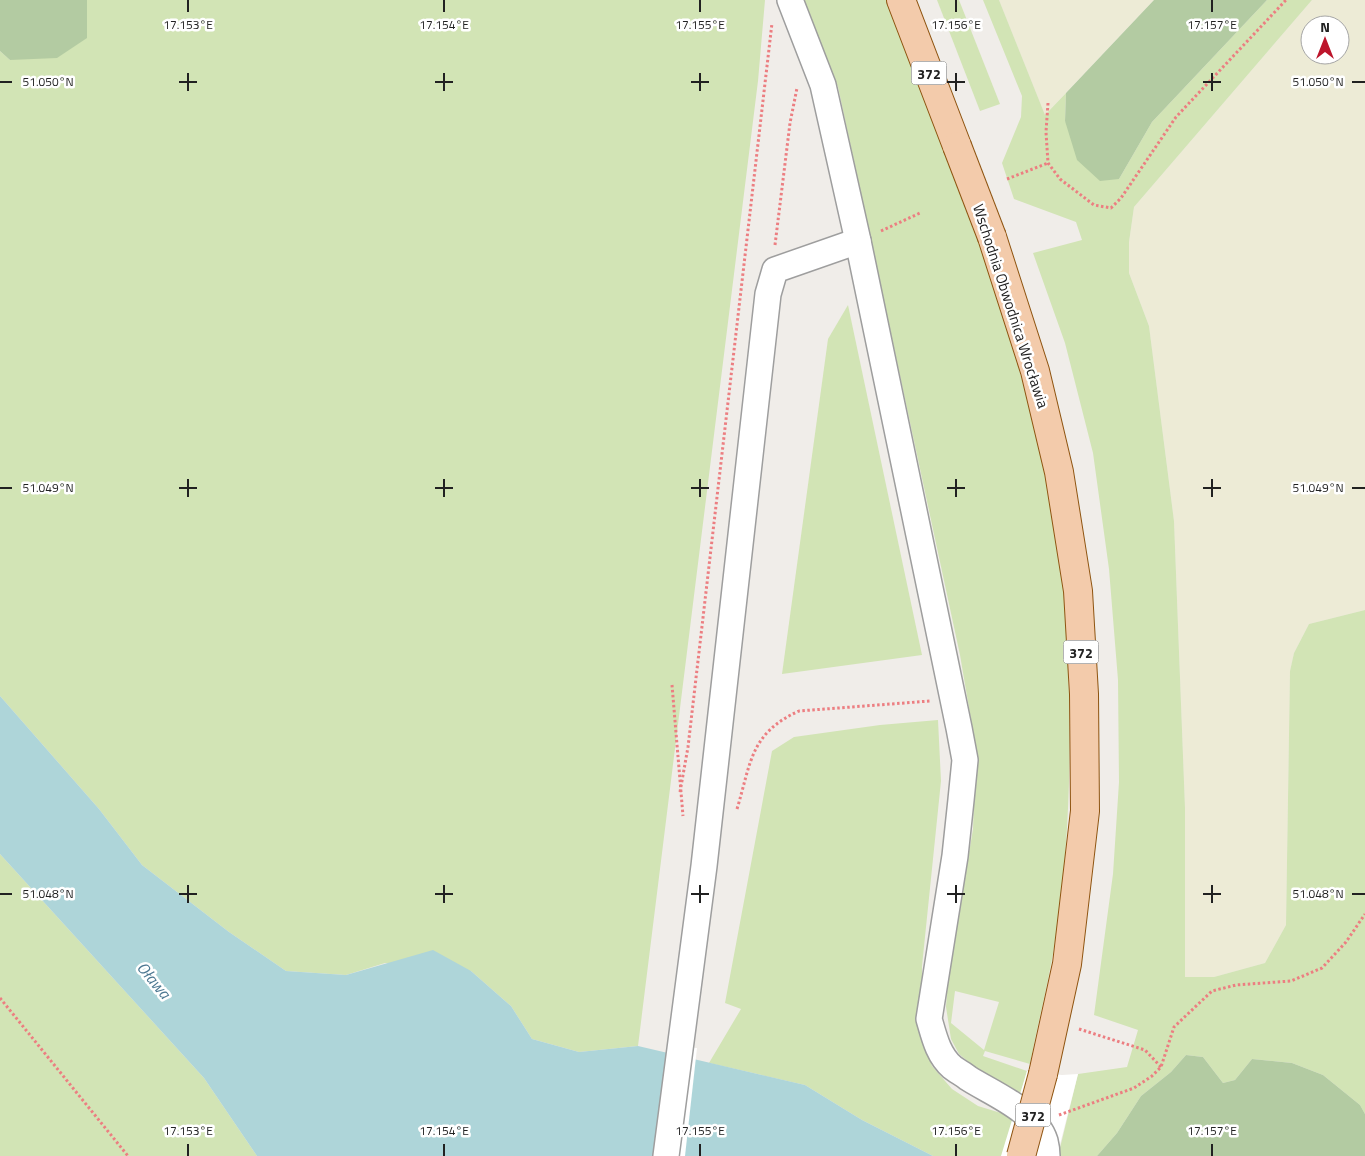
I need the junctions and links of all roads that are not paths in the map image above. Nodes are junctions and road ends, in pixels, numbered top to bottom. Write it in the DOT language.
graph roads {
  1 [pos="901,0"];
  2 [pos="791,3"];
  3 [pos="858,241"];
  4 [pos="666,1156"];
  5 [pos="1021,1156"];
  6 [pos="1048,1156"];
  1 -- 5 [label="main road, Wschodnia Obwodnica Wrocławia / 372, bridge"];
  2 -- 3 [label="street"];
  3 -- 4 [label="street"];
  3 -- 6 [label="street"];
}
